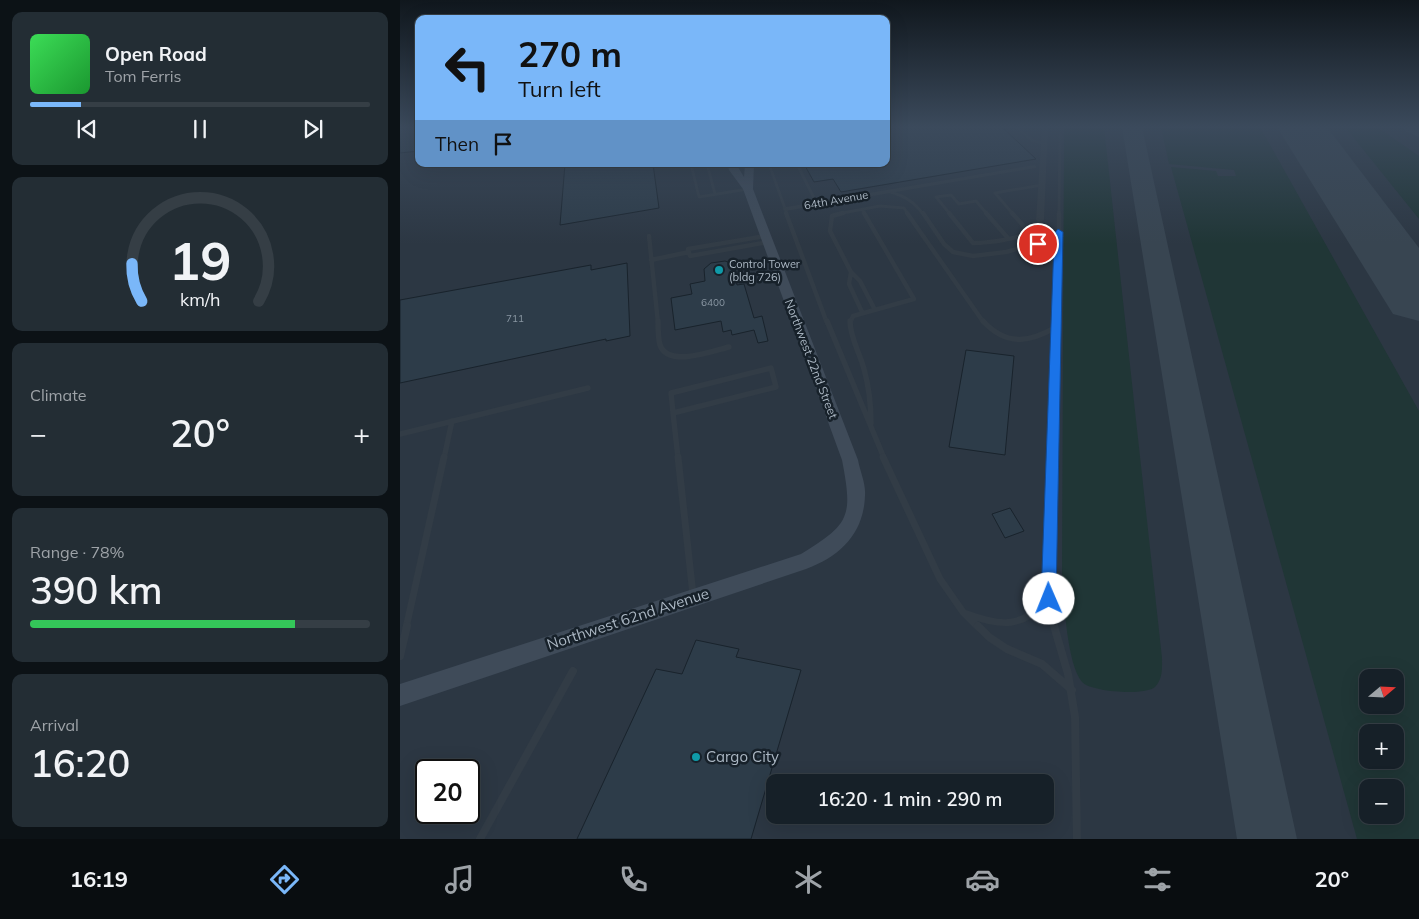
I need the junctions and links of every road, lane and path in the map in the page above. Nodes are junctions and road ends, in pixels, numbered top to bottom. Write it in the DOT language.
graph roads {
  1 [pos="1043,166"];
  2 [pos="1059,166"];
  3 [pos="692,167"];
  4 [pos="708,167"];
  5 [pos="733,167"];
  6 [pos="749,167"];
  7 [pos="770,167"];
  8 [pos="798,167"];
  9 [pos="1034,167"];
  10 [pos="1042,184"];
  11 [pos="748,189"];
  12 [pos="888,192"];
  13 [pos="715,194"];
  14 [pos="816,204"];
  15 [pos="786,209"];
  16 [pos="862,210"];
  17 [pos="1040,220"];
  18 [pos="1029,232"];
  19 [pos="1058,232"];
  20 [pos="649,236"];
  21 [pos="1007,237"];
  22 [pos="767,239"];
  23 [pos="1018,248"];
  24 [pos="651,260"];
  25 [pos="1058,266"];
  26 [pos="851,272"];
  27 [pos="874,308"];
  28 [pos="862,312"];
  29 [pos="1056,327"];
  30 [pos="730,347"];
  31 [pos="588,388"];
  32 [pos="673,413"];
  33 [pos="452,421"];
  34 [pos="870,425"];
  35 [pos="400,434"];
  36 [pos="848,530"];
  37 [pos="693,597"];
  38 [pos="1049,599"];
  39 [pos="963,612"];
  40 [pos="400,656"];
  41 [pos="573,671"];
  42 [pos="1072,690"];
  43 [pos="400,695"];
  44 [pos="480,839"];
  45 [pos="1077,839"];
  1 -- 10 [label="street"];
  2 -- 19 [label="lane"];
  3 -- 13 [label="lane"];
  4 -- 13 [label="lane"];
  5 -- 11 [label="street, Northwest 22nd Street"];
  6 -- 11 [label="street, Northwest 22nd Street"];
  7 -- 15 [label="lane"];
  8 -- 14 [label="lane"];
  9 -- 12 [label="street, 64th Avenue"];
  10 -- 17 [label="street"];
  10 -- 18 [label="lane"];
  11 -- 13 [label="lane"];
  11 -- 22 [label="street, Northwest 22nd Street"];
  12 -- 14 [label="street, 64th Avenue"];
  12 -- 23 [label="lane"];
  14 -- 15 [label="street, 64th Avenue"];
  15 -- 34 [label="lane"];
  16 -- 26 [label="lane"];
  16 -- 27 [label="lane"];
  16 -- 29 [label="lane"];
  17 -- 18 [label="lane"];
  18 -- 21 [label="lane"];
  19 -- 23 [label="lane"];
  19 -- 25 [label="lane"];
  20 -- 24 [label="lane"];
  21 -- 21 [label="lane"];
  22 -- 24 [label="lane"];
  22 -- 36 [label="street, Northwest 22nd Street"];
  23 -- 25 [label="lane"];
  24 -- 30 [label="lane"];
  25 -- 29 [label="lane"];
  26 -- 27 [label="lane"];
  26 -- 28 [label="lane"];
  27 -- 28 [label="lane"];
  28 -- 34 [label="lane"];
  29 -- 38 [label="lane"];
  31 -- 33 [label="lane"];
  32 -- 32 [label="lane"];
  32 -- 37 [label="lane"];
  33 -- 35 [label="lane"];
  33 -- 40 [label="lane"];
  34 -- 39 [label="lane"];
  36 -- 37 [label="street, Northwest 62nd Avenue"];
  37 -- 43 [label="street, Northwest 62nd Avenue"];
  38 -- 39 [label="lane"];
  38 -- 42 [label="lane"];
  39 -- 42 [label="lane"];
  41 -- 44 [label="lane"];
  42 -- 45 [label="lane"];
}
